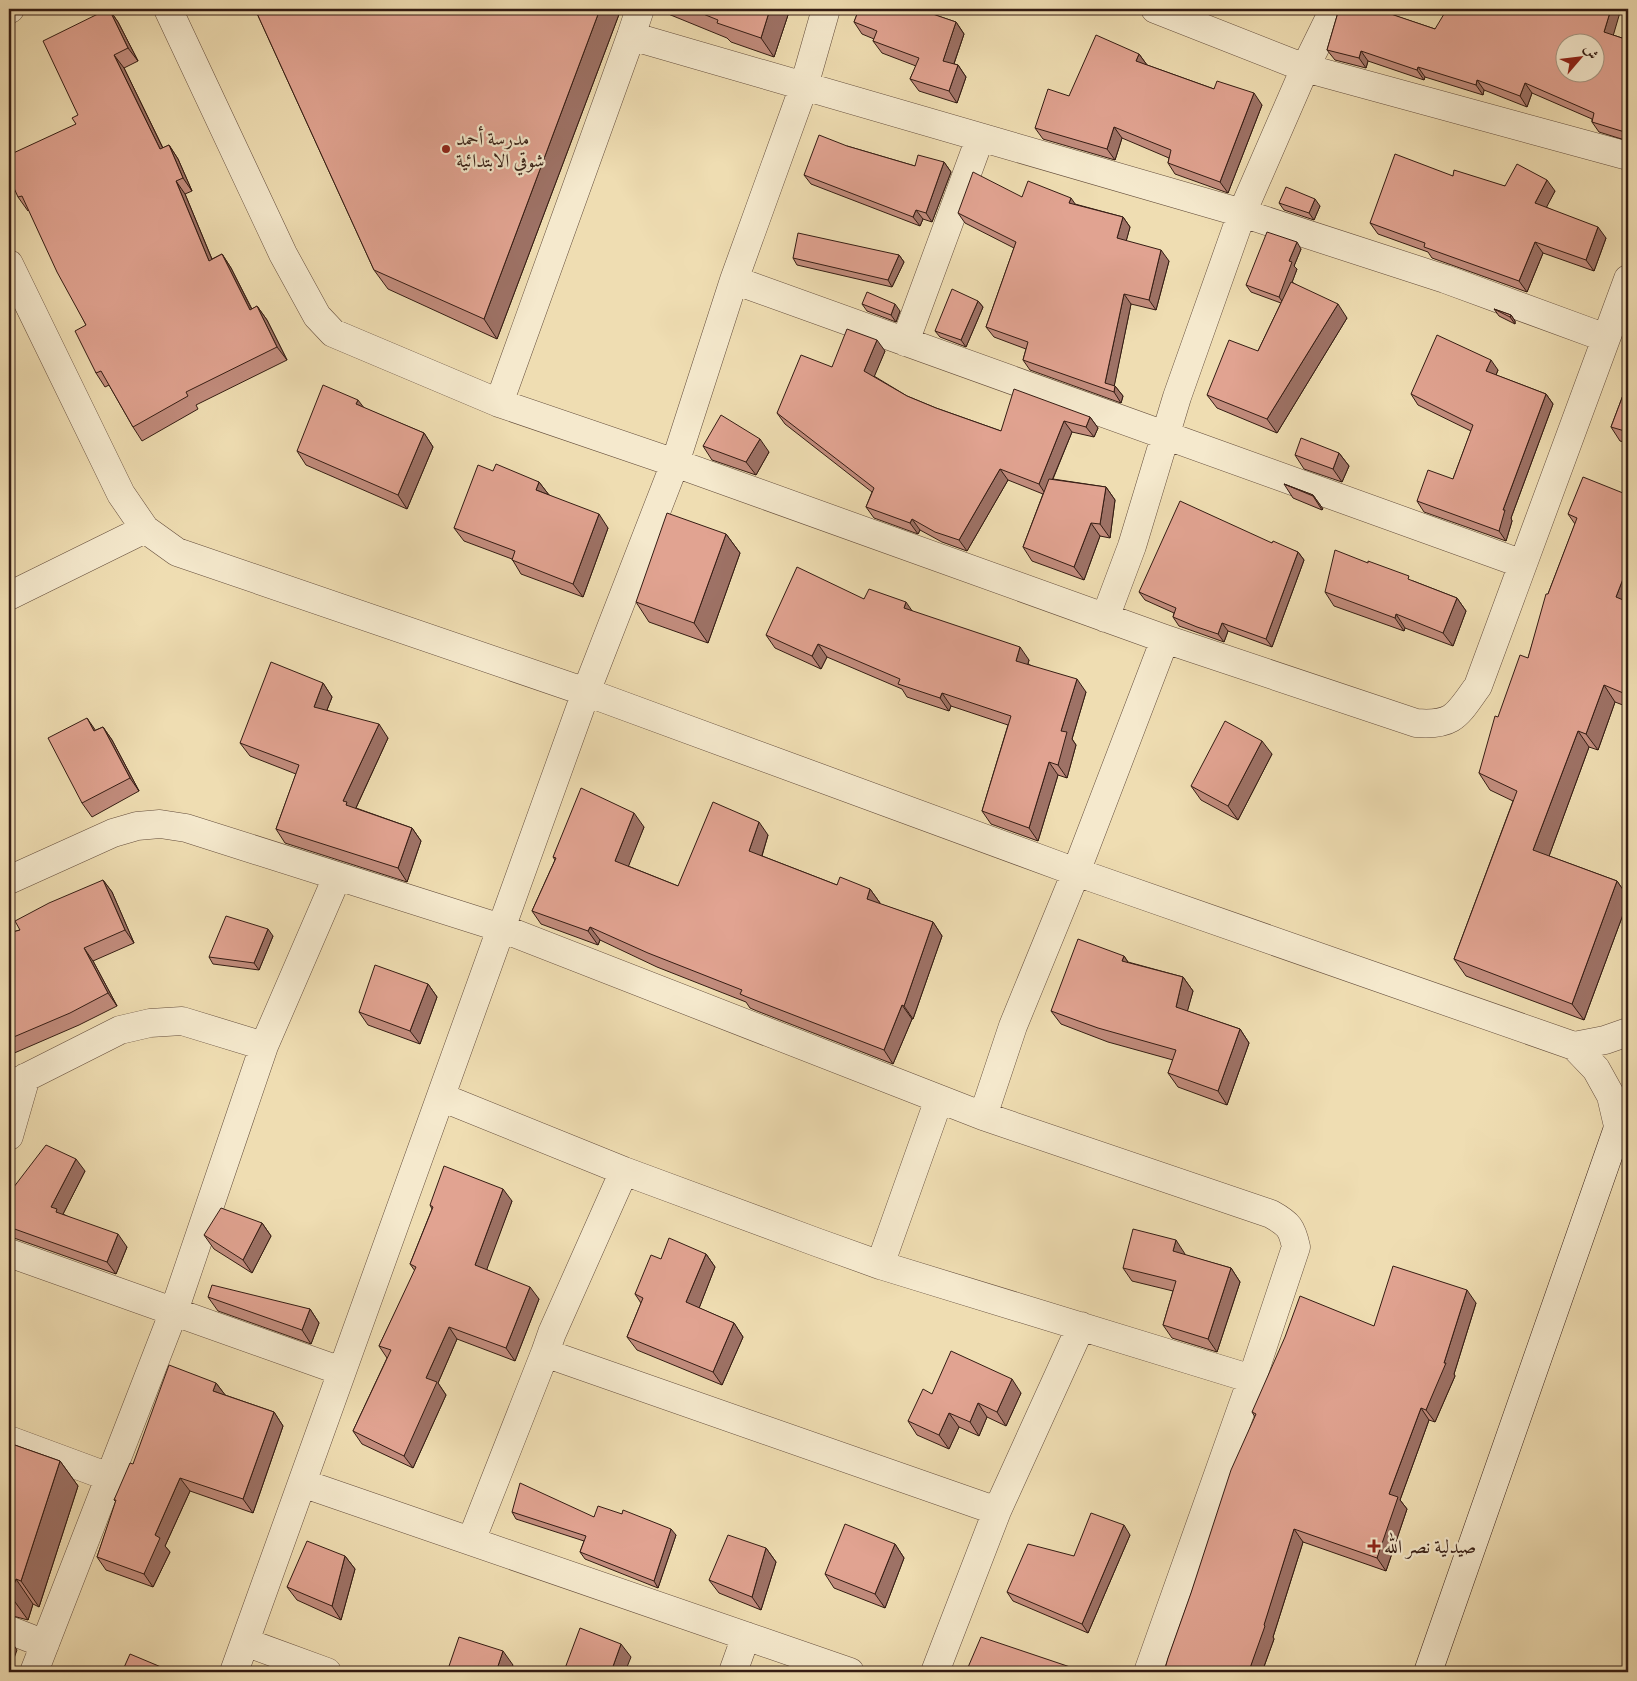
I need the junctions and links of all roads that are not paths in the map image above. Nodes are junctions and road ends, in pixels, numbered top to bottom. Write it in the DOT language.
graph roads {
  1 [pos="168,9"];
  2 [pos="640,9"];
  3 [pos="826,9"];
  4 [pos="1155,9"];
  5 [pos="1334,9"];
  6 [pos="632,36"];
  7 [pos="1305,68"];
  8 [pos="804,86"];
  9 [pos="980,138"];
  10 [pos="1628,156"];
  11 [pos="1242,213"];
  12 [pos="9,264"];
  13 [pos="1628,279"];
  14 [pos="734,280"];
  15 [pos="1606,338"];
  16 [pos="905,342"];
  17 [pos="499,403"];
  18 [pos="1165,436"];
  19 [pos="675,463"];
  20 [pos="146,529"];
  21 [pos="1523,564"];
  22 [pos="9,596"];
  23 [pos="1105,618"];
  24 [pos="1164,639"];
  25 [pos="586,692"];
  26 [pos="1076,872"];
  27 [pos="337,877"];
  28 [pos="9,880"];
  29 [pos="502,928"];
  30 [pos="1628,1032"];
  31 [pos="264,1046"];
  32 [pos="1574,1046"];
  33 [pos="17,1082"];
  34 [pos="441,1097"];
  35 [pos="939,1099"];
  36 [pos="1625,1110"];
  37 [pos="983,1116"];
  38 [pos="9,1136"];
  39 [pos="624,1170"];
  40 [pos="9,1253"];
  41 [pos="880,1265"];
  42 [pos="174,1311"];
  43 [pos="1081,1326"];
  44 [pos="545,1353"];
  45 [pos="342,1371"];
  46 [pos="1252,1379"];
  47 [pos="9,1440"];
  48 [pos="109,1477"];
  49 [pos="302,1483"];
  50 [pos="997,1511"];
  51 [pos="471,1541"];
  52 [pos="9,1630"];
  53 [pos="746,1636"];
  54 [pos="245,1642"];
  55 [pos="45,1644"];
  56 [pos="34,1672"];
  57 [pos="234,1672"];
  58 [pos="327,1672"];
  59 [pos="732,1672"];
  60 [pos="850,1672"];
  61 [pos="935,1672"];
  62 [pos="1148,1672"];
  63 [pos="1428,1672"];
  1 -- 17 [label="street"];
  2 -- 6 [label="street"];
  3 -- 8 [label="street"];
  4 -- 7 [label="street"];
  5 -- 7 [label="street"];
  6 -- 8 [label="street"];
  6 -- 17 [label="street"];
  7 -- 10 [label="street"];
  7 -- 11 [label="street"];
  8 -- 9 [label="street"];
  8 -- 14 [label="street"];
  9 -- 11 [label="street"];
  9 -- 16 [label="street"];
  11 -- 15 [label="street"];
  11 -- 18 [label="street"];
  12 -- 20 [label="street"];
  13 -- 15 [label="street"];
  14 -- 16 [label="street"];
  14 -- 19 [label="street"];
  15 -- 21 [label="street"];
  16 -- 18 [label="street"];
  17 -- 19 [label="street"];
  18 -- 21 [label="street"];
  18 -- 23 [label="street"];
  19 -- 23 [label="street"];
  19 -- 25 [label="street"];
  20 -- 22 [label="street"];
  20 -- 25 [label="street"];
  21 -- 24 [label="street"];
  23 -- 24 [label="street"];
  24 -- 26 [label="street"];
  25 -- 26 [label="street"];
  25 -- 29 [label="street"];
  26 -- 32 [label="street"];
  26 -- 37 [label="street"];
  27 -- 28 [label="street"];
  27 -- 29 [label="street"];
  27 -- 31 [label="street"];
  29 -- 34 [label="street"];
  29 -- 35 [label="street"];
  30 -- 32 [label="street"];
  31 -- 33 [label="street"];
  31 -- 42 [label="street"];
  32 -- 36 [label="street"];
  33 -- 38 [label="street"];
  34 -- 39 [label="street"];
  34 -- 45 [label="street"];
  35 -- 37 [label="street"];
  35 -- 41 [label="street"];
  36 -- 63 [label="street"];
  37 -- 46 [label="street"];
  39 -- 41 [label="street"];
  39 -- 44 [label="street"];
  40 -- 42 [label="street"];
  41 -- 43 [label="street"];
  42 -- 45 [label="street"];
  42 -- 48 [label="street"];
  43 -- 46 [label="street"];
  43 -- 50 [label="street"];
  44 -- 50 [label="street"];
  44 -- 51 [label="street"];
  45 -- 49 [label="street"];
  46 -- 62 [label="street"];
  47 -- 48 [label="street"];
  48 -- 55 [label="street"];
  49 -- 51 [label="street"];
  49 -- 54 [label="street"];
  50 -- 61 [label="street"];
  51 -- 53 [label="street"];
  52 -- 55 [label="street"];
  53 -- 59 [label="street"];
  53 -- 60 [label="street"];
  54 -- 57 [label="street"];
  54 -- 58 [label="street"];
  55 -- 56 [label="street"];
}
